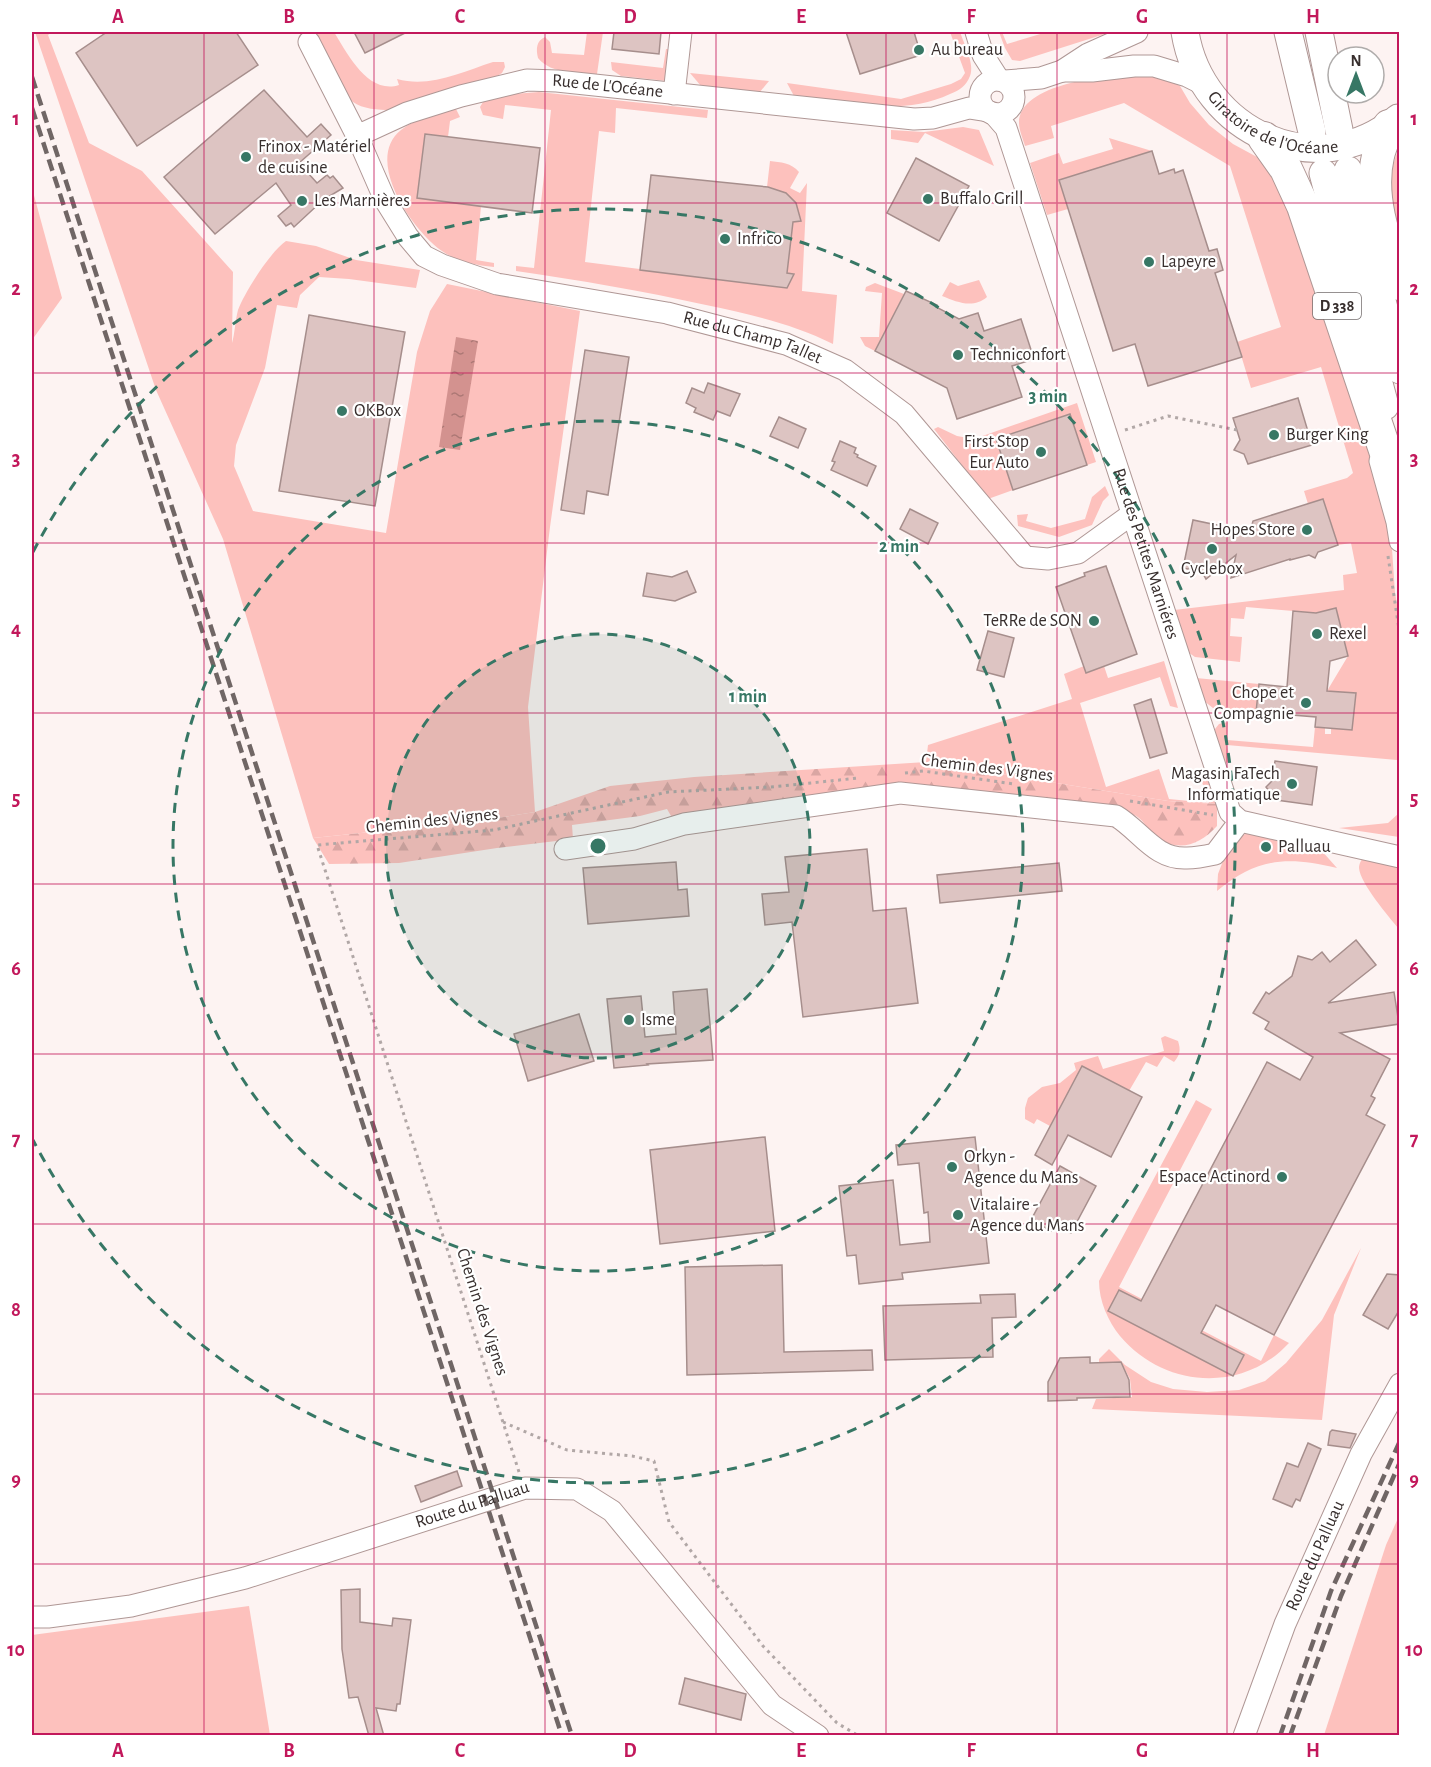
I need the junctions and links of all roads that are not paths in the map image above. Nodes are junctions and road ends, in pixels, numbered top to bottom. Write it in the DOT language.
graph roads {
  1 [pos="681,32"];
  2 [pos="976,32"];
  3 [pos="1137,32"];
  4 [pos="1185,32"];
  5 [pos="1287,32"];
  6 [pos="1319,32"];
  7 [pos="309,42"];
  8 [pos="1062,71"];
  9 [pos="1203,84"];
  10 [pos="674,94"];
  11 [pos="995,101"];
  12 [pos="1394,122"];
  13 [pos="1339,130"];
  14 [pos="1312,132"];
  15 [pos="357,136"];
  16 [pos="1264,138"];
  17 [pos="1400,284"];
  18 [pos="1353,353"];
  19 [pos="1400,370"];
  20 [pos="1400,460"];
  21 [pos="1400,479"];
  22 [pos="1132,514"];
  23 [pos="1393,544"];
  24 [pos="1240,820"];
  25 [pos="565,849"];
  26 [pos="1400,857"];
  27 [pos="1400,1384"];
  28 [pos="32,1617"];
  29 [pos="818,1736"];
  30 [pos="1244,1736"];
  1 -- 10 [label="street"];
  2 -- 11 [label="street, Rue des Petites Marniéres"];
  3 -- 8 [label="street"];
  4 -- 9 [label="main road, Giratoire de l'Océane"];
  5 -- 14 [label="main road"];
  6 -- 13 [label="main road"];
  7 -- 15 [label="street"];
  8 -- 9 [label="street"];
  8 -- 11 [label="street, Rue de L'Océane"];
  9 -- 16 [label="main road, Giratoire de l'Océane"];
  10 -- 11 [label="street, Rue de L'Océane"];
  10 -- 15 [label="street, Rue de L'Océane"];
  11 -- 22 [label="street, Rue des Petites Marniéres"];
  12 -- 16 [label="main road, Giratoire de l'Océane"];
  12 -- 17 [label="highway"];
  15 -- 22 [label="street, Rue du Champ Tallet"];
  16 -- 18 [label="highway, D 338"];
  18 -- 21 [label="highway, D 338"];
  18 -- 23 [label="street"];
  19 -- 20 [label="main road, D 338"];
  22 -- 24 [label="street, Rue des Petites Marniéres"];
  24 -- 25 [label="street"];
  24 -- 26 [label="street"];
  27 -- 30 [label="street, Route du Palluau"];
  28 -- 29 [label="street, Route du Palluau"];
}
